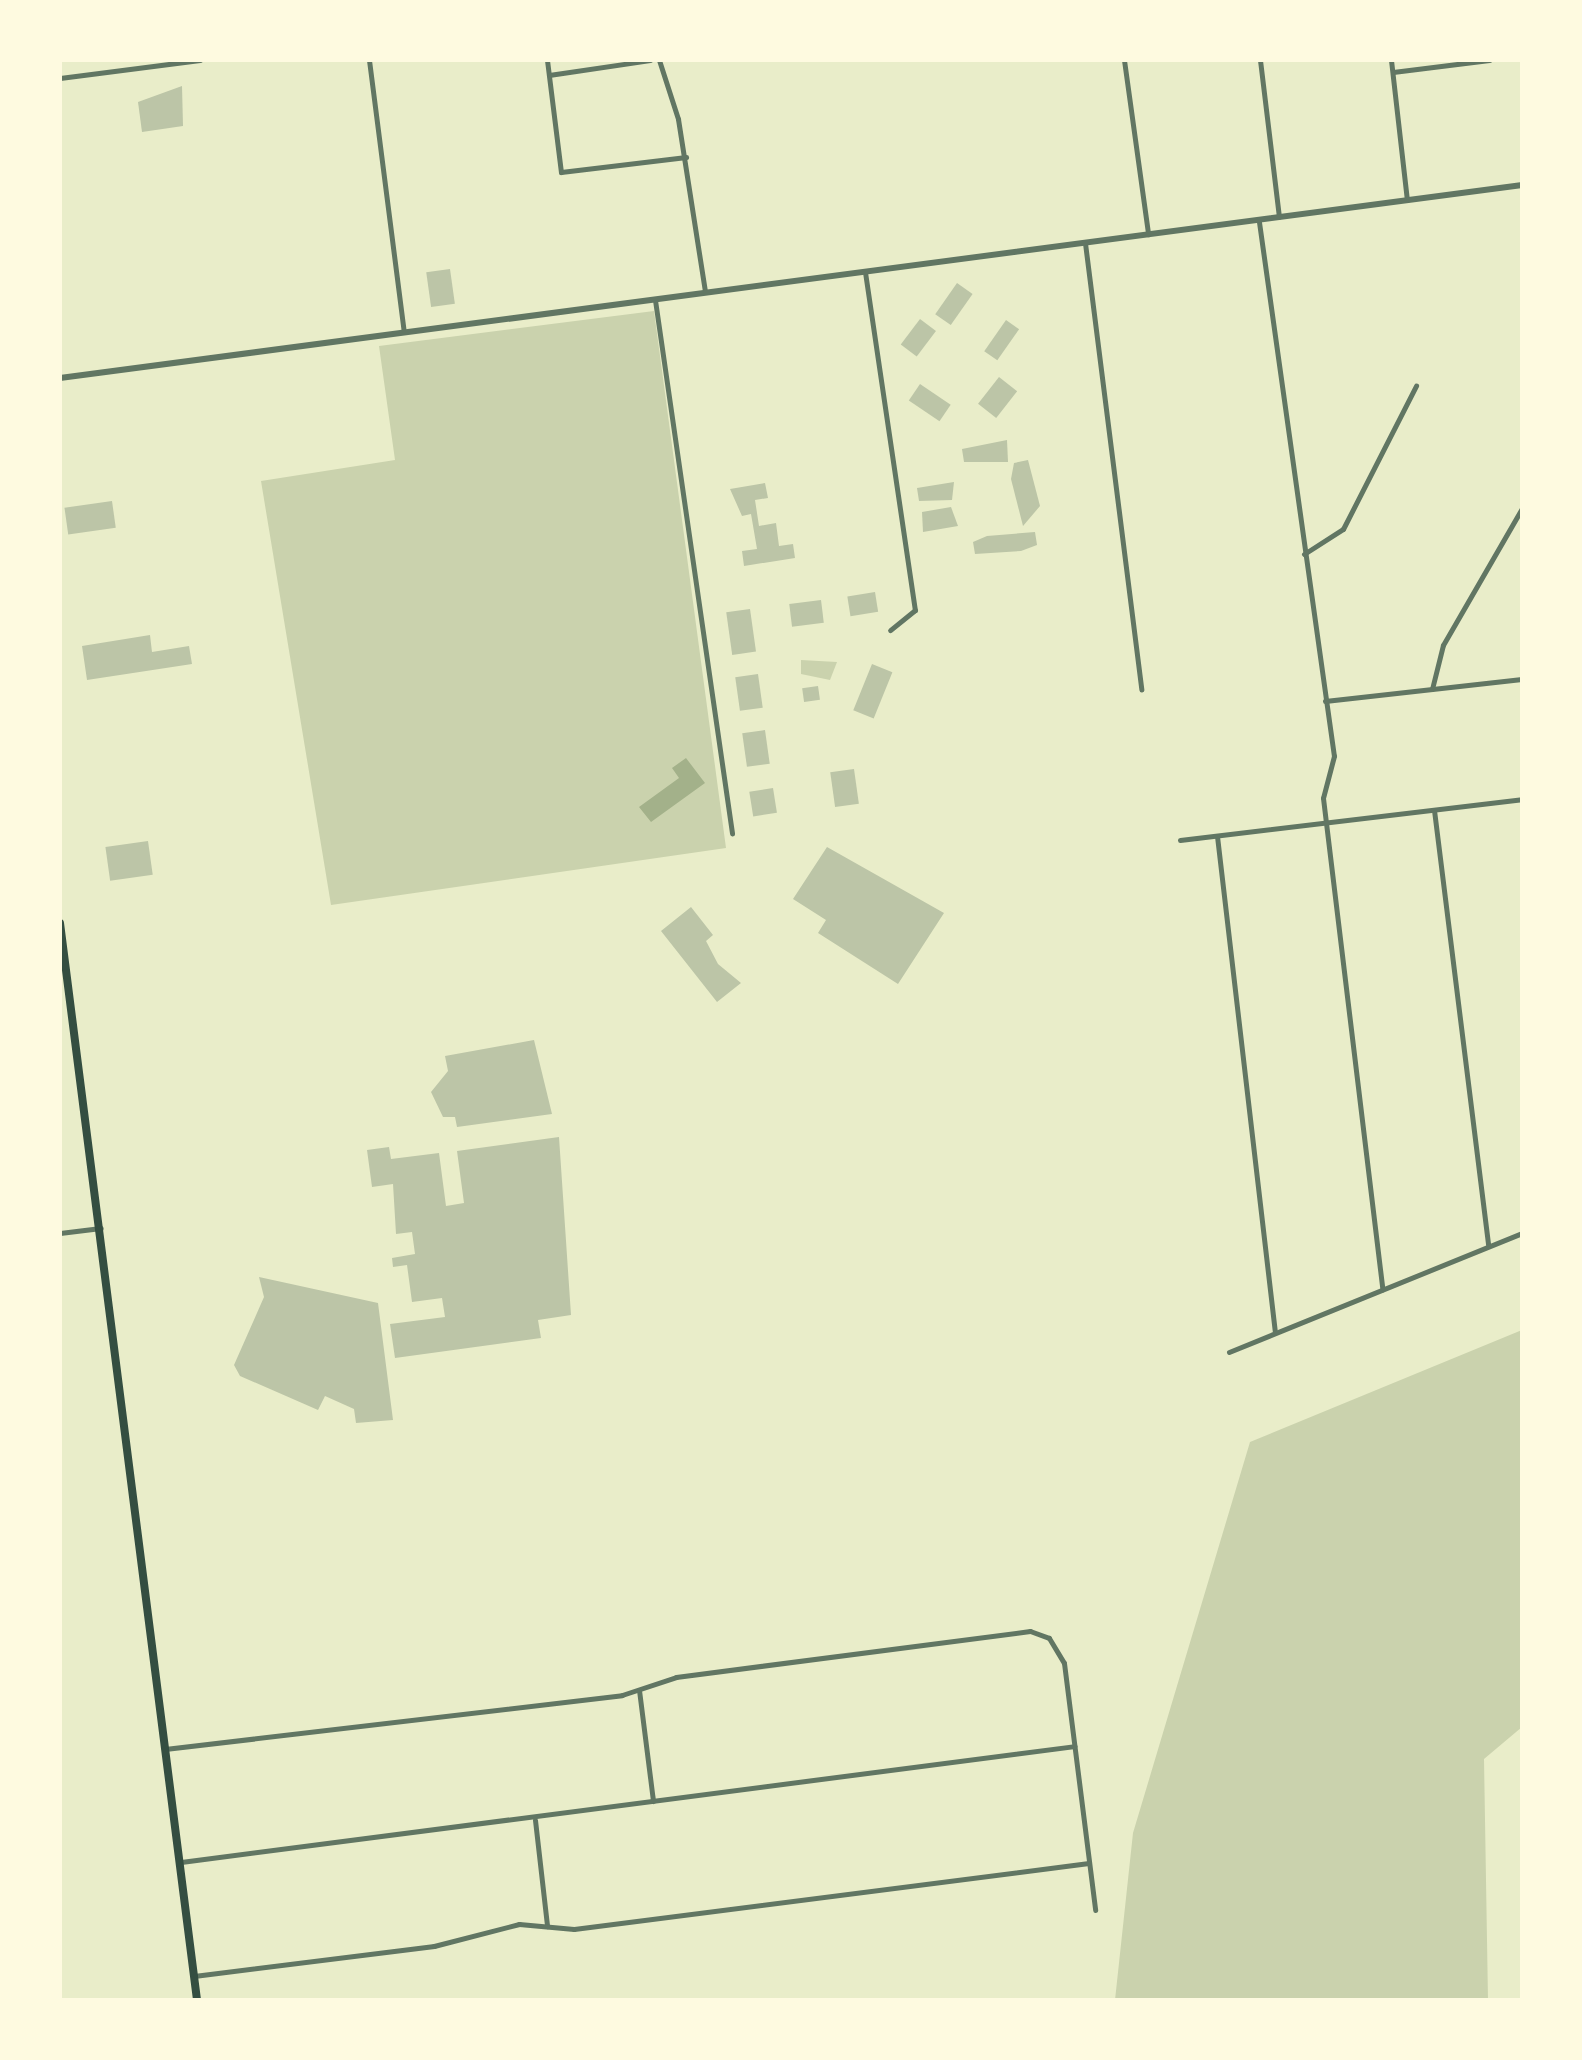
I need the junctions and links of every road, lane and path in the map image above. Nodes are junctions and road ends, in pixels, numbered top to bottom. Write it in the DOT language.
graph roads {
  1 [pos="200,60"];
  2 [pos="369,60"];
  3 [pos="547,60"];
  4 [pos="650,60"];
  5 [pos="659,60"];
  6 [pos="1124,60"];
  7 [pos="1260,60"];
  8 [pos="1391,60"];
  9 [pos="1489,60"];
  10 [pos="1393,72"];
  11 [pos="549,75"];
  12 [pos="60,78"];
  13 [pos="686,158"];
  14 [pos="1522,185"];
  15 [pos="1407,200"];
  16 [pos="1280,220"];
  17 [pos="1259,222"];
  18 [pos="1148,234"];
  19 [pos="1085,243"];
  20 [pos="865,272"];
  21 [pos="705,293"];
  22 [pos="655,300"];
  23 [pos="405,335"];
  24 [pos="60,378"];
  25 [pos="1416,386"];
  26 [pos="1522,508"];
  27 [pos="1304,554"];
  28 [pos="890,630"];
  29 [pos="1522,679"];
  30 [pos="1141,689"];
  31 [pos="1432,689"];
  32 [pos="1325,701"];
  33 [pos="1522,800"];
  34 [pos="1434,810"];
  35 [pos="1325,823"];
  36 [pos="732,833"];
  37 [pos="1216,836"];
  38 [pos="1180,840"];
  39 [pos="60,923"];
  40 [pos="61,941"];
  41 [pos="101,1228"];
  42 [pos="60,1233"];
  43 [pos="1522,1233"];
  44 [pos="1488,1246"];
  45 [pos="1382,1289"];
  46 [pos="1275,1333"];
  47 [pos="1229,1352"];
  48 [pos="639,1689"];
  49 [pos="1075,1746"];
  50 [pos="165,1749"];
  51 [pos="653,1801"];
  52 [pos="535,1820"];
  53 [pos="178,1862"];
  54 [pos="1089,1862"];
  55 [pos="1095,1910"];
  56 [pos="547,1928"];
  57 [pos="194,1976"];
  58 [pos="198,2000"];
  1 -- 12 [label="street"];
  2 -- 23 [label="street"];
  3 -- 11 [label="street"];
  4 -- 11 [label="street"];
  5 -- 13 [label="street"];
  6 -- 18 [label="street"];
  7 -- 16 [label="street"];
  8 -- 10 [label="street"];
  9 -- 10 [label="street"];
  10 -- 15 [label="street"];
  11 -- 13 [label="street"];
  13 -- 21 [label="street"];
  14 -- 15 [label="street"];
  15 -- 16 [label="street"];
  16 -- 17 [label="street"];
  17 -- 18 [label="street"];
  17 -- 27 [label="street"];
  18 -- 19 [label="street"];
  19 -- 20 [label="street"];
  19 -- 30 [label="street"];
  20 -- 21 [label="street"];
  20 -- 28 [label="street"];
  21 -- 22 [label="street"];
  22 -- 23 [label="street"];
  22 -- 36 [label="street"];
  23 -- 24 [label="street"];
  25 -- 27 [label="street"];
  26 -- 31 [label="street"];
  27 -- 32 [label="street"];
  29 -- 31 [label="street"];
  31 -- 32 [label="street"];
  32 -- 35 [label="street"];
  33 -- 34 [label="street"];
  34 -- 35 [label="street"];
  34 -- 44 [label="street"];
  35 -- 37 [label="street"];
  35 -- 45 [label="street"];
  37 -- 38 [label="street"];
  37 -- 46 [label="street"];
  39 -- 40 [label="main road"];
  40 -- 41 [label="main road"];
  41 -- 42 [label="street"];
  41 -- 50 [label="main road"];
  43 -- 44 [label="street"];
  44 -- 45 [label="street"];
  45 -- 46 [label="street"];
  46 -- 47 [label="street"];
  48 -- 49 [label="street"];
  48 -- 50 [label="street"];
  48 -- 51 [label="street"];
  49 -- 51 [label="street"];
  49 -- 54 [label="street"];
  50 -- 53 [label="main road"];
  51 -- 52 [label="street"];
  52 -- 53 [label="street"];
  52 -- 56 [label="street"];
  53 -- 57 [label="main road"];
  54 -- 55 [label="street"];
  54 -- 56 [label="street"];
  56 -- 57 [label="street"];
  57 -- 58 [label="main road"];
}
